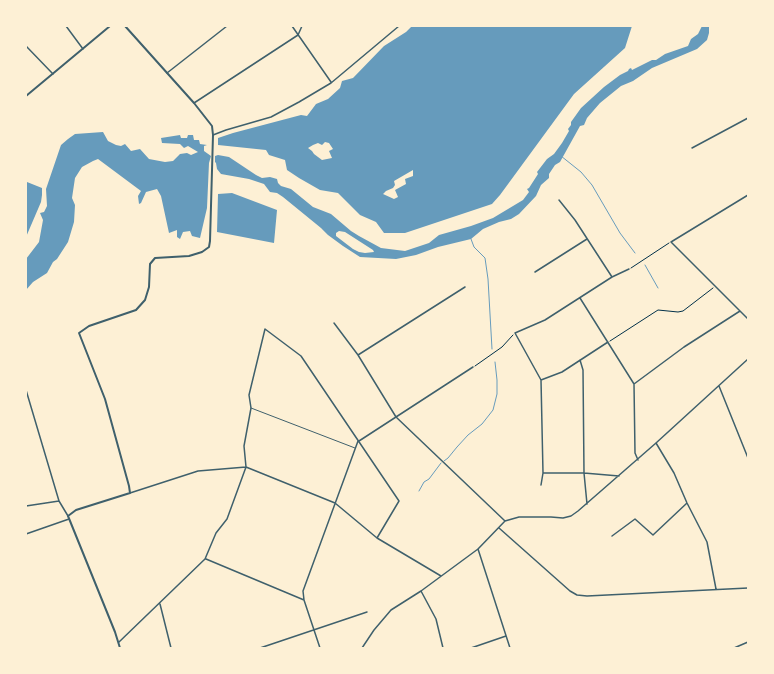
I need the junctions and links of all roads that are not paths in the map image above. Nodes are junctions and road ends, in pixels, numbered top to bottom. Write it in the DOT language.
graph roads {
  1 [pos="66,26"];
  2 [pos="110,26"];
  3 [pos="125,26"];
  4 [pos="227,26"];
  5 [pos="292,26"];
  6 [pos="302,26"];
  7 [pos="399,26"];
  8 [pos="298,35"];
  9 [pos="26,46"];
  10 [pos="83,49"];
  11 [pos="166,73"];
  12 [pos="53,74"];
  13 [pos="331,83"];
  14 [pos="26,96"];
  15 [pos="194,103"];
  16 [pos="748,118"];
  17 [pos="213,135"];
  18 [pos="692,148"];
  19 [pos="748,195"];
  20 [pos="559,200"];
  21 [pos="587,239"];
  22 [pos="629,269"];
  23 [pos="535,272"];
  24 [pos="612,277"];
  25 [pos="465,287"];
  26 [pos="580,298"];
  27 [pos="740,311"];
  28 [pos="748,319"];
  29 [pos="334,323"];
  30 [pos="608,342"];
  31 [pos="358,355"];
  32 [pos="748,359"];
  33 [pos="580,360"];
  34 [pos="473,367"];
  35 [pos="542,380"];
  36 [pos="634,384"];
  37 [pos="719,386"];
  38 [pos="26,390"];
  39 [pos="251,408"];
  40 [pos="396,417"];
  41 [pos="358,441"];
  42 [pos="656,443"];
  43 [pos="355,448"];
  44 [pos="748,458"];
  45 [pos="638,460"];
  46 [pos="246,467"];
  47 [pos="543,473"];
  48 [pos="584,473"];
  49 [pos="620,476"];
  50 [pos="542,485"];
  51 [pos="130,493"];
  52 [pos="59,501"];
  53 [pos="335,503"];
  54 [pos="687,503"];
  55 [pos="587,504"];
  56 [pos="26,506"];
  57 [pos="69,517"];
  58 [pos="505,521"];
  59 [pos="499,528"];
  60 [pos="26,534"];
  61 [pos="612,536"];
  62 [pos="377,538"];
  63 [pos="478,549"];
  64 [pos="205,559"];
  65 [pos="442,576"];
  66 [pos="748,588"];
  67 [pos="716,589"];
  68 [pos="421,591"];
  69 [pos="304,600"];
  70 [pos="160,604"];
  71 [pos="367,612"];
  72 [pos="314,630"];
  73 [pos="506,636"];
  74 [pos="119,642"];
  75 [pos="748,642"];
  76 [pos="120,648"];
  77 [pos="171,648"];
  78 [pos="260,648"];
  79 [pos="320,648"];
  80 [pos="362,648"];
  81 [pos="443,648"];
  82 [pos="471,648"];
  83 [pos="510,648"];
  84 [pos="734,648"];
  1 -- 10 [label="street"];
  2 -- 10 [label="street"];
  3 -- 11 [label="street"];
  4 -- 11 [label="street"];
  5 -- 8 [label="street"];
  6 -- 8 [label="street"];
  7 -- 13 [label="street"];
  8 -- 13 [label="street"];
  8 -- 15 [label="street"];
  9 -- 12 [label="street"];
  10 -- 12 [label="street"];
  11 -- 15 [label="street"];
  12 -- 14 [label="street"];
  13 -- 17 [label="street"];
  15 -- 17 [label="street"];
  16 -- 18 [label="street"];
  17 -- 51 [label="street"];
  19 -- 27 [label="street"];
  20 -- 21 [label="street"];
  21 -- 23 [label="street"];
  21 -- 24 [label="street"];
  22 -- 24 [label="street"];
  24 -- 26 [label="street"];
  25 -- 31 [label="street"];
  26 -- 30 [label="street"];
  26 -- 35 [label="street"];
  27 -- 28 [label="street"];
  27 -- 36 [label="street"];
  29 -- 31 [label="street"];
  30 -- 33 [label="street"];
  30 -- 36 [label="street"];
  31 -- 40 [label="street"];
  32 -- 37 [label="street"];
  33 -- 35 [label="street"];
  33 -- 48 [label="street"];
  34 -- 40 [label="street"];
  35 -- 47 [label="street"];
  36 -- 45 [label="street"];
  37 -- 42 [label="street"];
  37 -- 44 [label="street"];
  38 -- 52 [label="street"];
  39 -- 41 [label="street"];
  39 -- 43 [label="lane"];
  39 -- 46 [label="street"];
  40 -- 41 [label="street"];
  40 -- 58 [label="street"];
  41 -- 43 [label="street"];
  41 -- 62 [label="street"];
  42 -- 45 [label="street"];
  42 -- 54 [label="street"];
  43 -- 53 [label="street"];
  45 -- 49 [label="street"];
  46 -- 51 [label="street"];
  46 -- 53 [label="street"];
  46 -- 64 [label="street"];
  47 -- 48 [label="street"];
  47 -- 50 [label="street"];
  48 -- 49 [label="street"];
  48 -- 55 [label="street"];
  49 -- 55 [label="street"];
  51 -- 57 [label="street"];
  52 -- 56 [label="street"];
  52 -- 57 [label="street"];
  53 -- 62 [label="street"];
  53 -- 69 [label="street"];
  54 -- 61 [label="street"];
  54 -- 67 [label="street"];
  55 -- 58 [label="street"];
  57 -- 60 [label="street"];
  57 -- 74 [label="street"];
  58 -- 59 [label="street"];
  59 -- 63 [label="street"];
  59 -- 67 [label="street"];
  62 -- 65 [label="street"];
  63 -- 65 [label="street"];
  63 -- 73 [label="street"];
  64 -- 69 [label="street"];
  64 -- 70 [label="street"];
  65 -- 68 [label="street"];
  66 -- 67 [label="street"];
  68 -- 80 [label="street"];
  68 -- 81 [label="street"];
  69 -- 72 [label="street"];
  70 -- 74 [label="street"];
  70 -- 77 [label="street"];
  71 -- 72 [label="street"];
  72 -- 78 [label="street"];
  72 -- 79 [label="street"];
  73 -- 82 [label="street"];
  73 -- 83 [label="street"];
  74 -- 76 [label="street"];
  75 -- 84 [label="street"];
}
